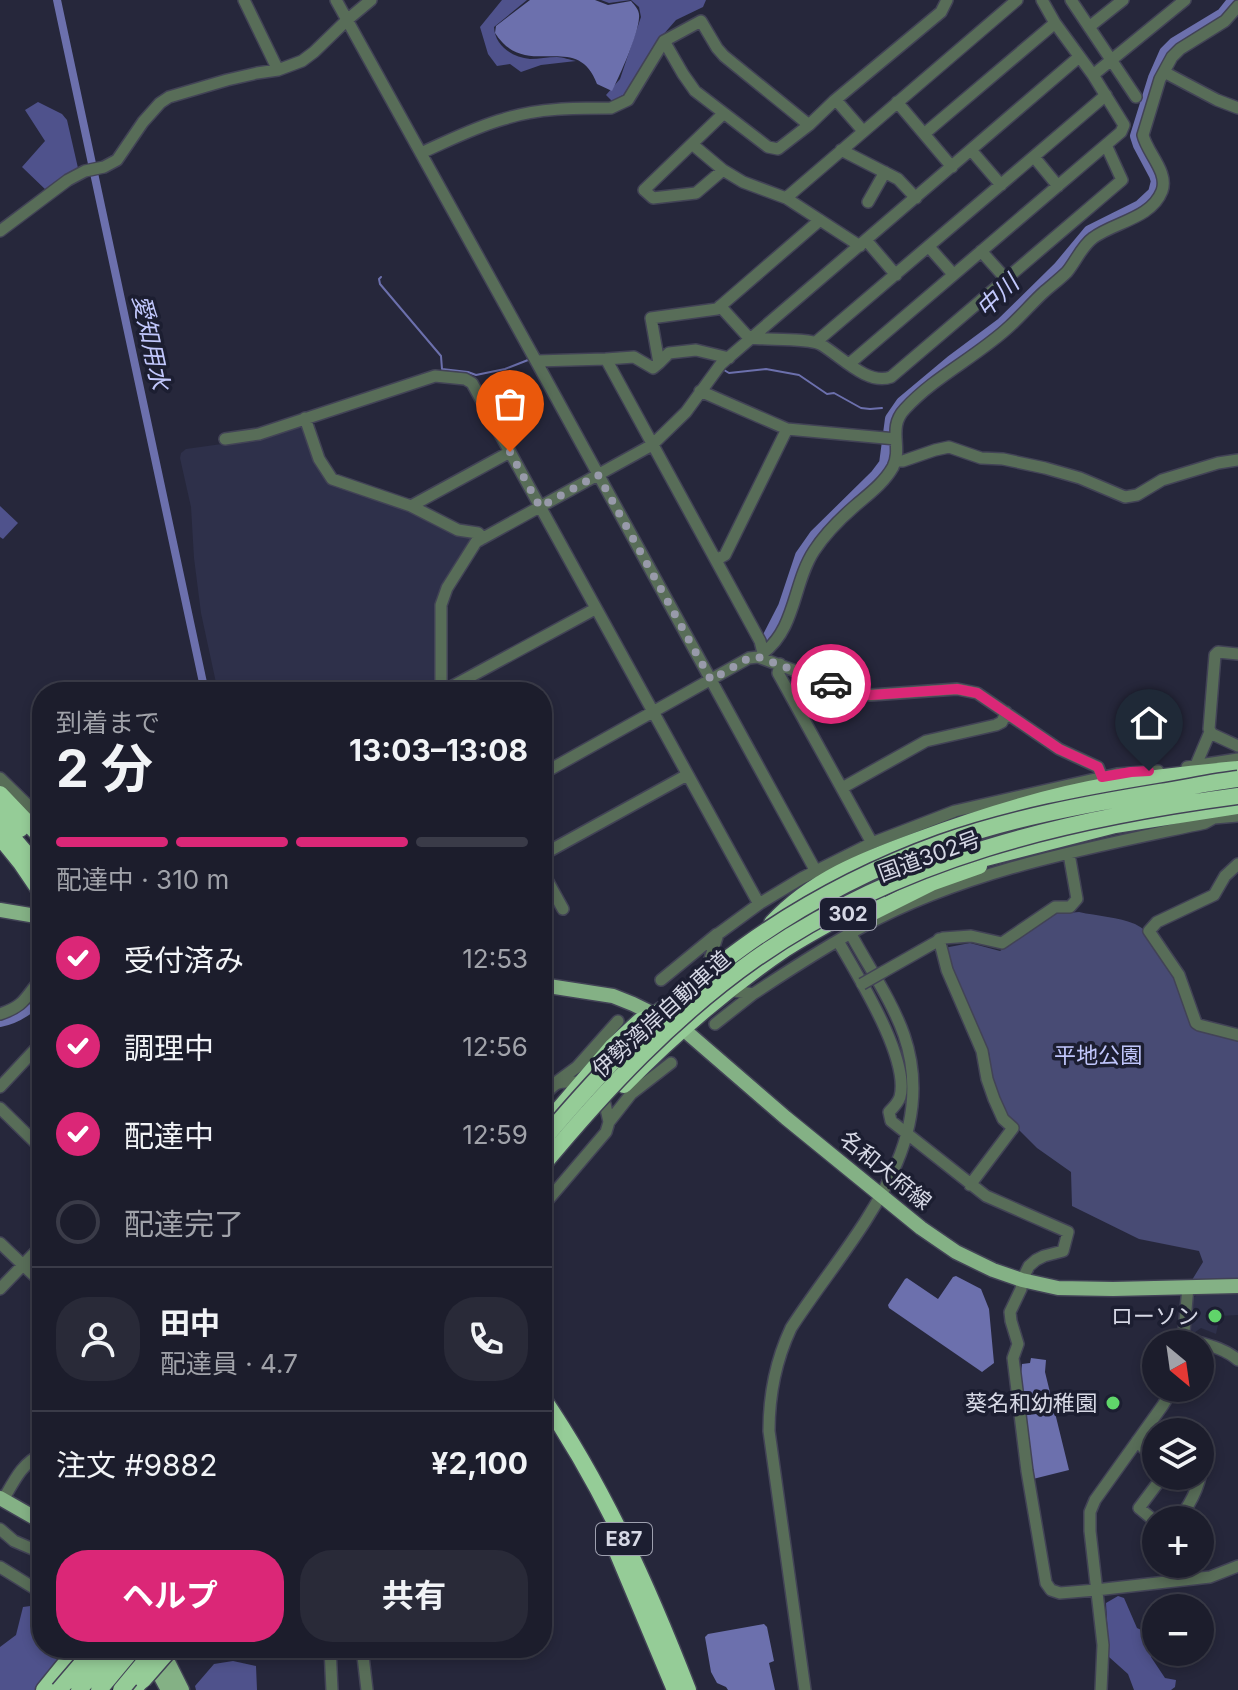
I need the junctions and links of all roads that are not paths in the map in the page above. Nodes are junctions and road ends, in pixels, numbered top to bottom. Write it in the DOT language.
graph roads {
  1 [pos="244,0"];
  2 [pos="336,0"];
  3 [pos="371,0"];
  4 [pos="947,0"];
  5 [pos="1017,0"];
  6 [pos="1042,0"];
  7 [pos="1071,0"];
  8 [pos="1123,0"];
  9 [pos="1185,0"];
  10 [pos="1238,6"];
  11 [pos="347,20"];
  12 [pos="1055,23"];
  13 [pos="1089,27"];
  14 [pos="664,41"];
  15 [pos="1079,57"];
  16 [pos="1110,61"];
  17 [pos="278,70"];
  18 [pos="1164,72"];
  19 [pos="1093,75"];
  20 [pos="1106,95"];
  21 [pos="1136,97"];
  22 [pos="836,100"];
  23 [pos="897,102"];
  24 [pos="1238,108"];
  25 [pos="723,114"];
  26 [pos="809,125"];
  27 [pos="863,131"];
  28 [pos="924,134"];
  29 [pos="692,144"];
  30 [pos="1106,145"];
  31 [pos="841,150"];
  32 [pos="971,150"];
  33 [pos="421,153"];
  34 [pos="1034,157"];
  35 [pos="952,167"];
  36 [pos="723,170"];
  37 [pos="885,172"];
  38 [pos="1001,185"];
  39 [pos="1058,186"];
  40 [pos="786,198"];
  41 [pos="916,198"];
  42 [pos="868,202"];
  43 [pos="820,220"];
  44 [pos="0,230"];
  45 [pos="863,243"];
  46 [pos="929,247"];
  47 [pos="981,251"];
  48 [pos="953,274"];
  49 [pos="896,275"];
  50 [pos="1006,279"];
  51 [pos="720,306"];
  52 [pos="750,339"];
  53 [pos="816,342"];
  54 [pos="729,358"];
  55 [pos="606,359"];
  56 [pos="536,361"];
  57 [pos="659,363"];
  58 [pos="849,364"];
  59 [pos="700,391"];
  60 [pos="305,418"];
  61 [pos="787,429"];
  62 [pos="891,438"];
  63 [pos="225,439"];
  64 [pos="652,445"];
  65 [pos="510,452"];
  66 [pos="1238,460"];
  67 [pos="896,461"];
  68 [pos="598,475"];
  69 [pos="411,506"];
  70 [pos="540,507"];
  71 [pos="483,538"];
  72 [pos="716,560"];
  73 [pos="595,609"];
  74 [pos="1238,654"];
  75 [pos="763,655"];
  76 [pos="780,664"];
  77 [pos="711,680"];
  78 [pos="441,682"];
  79 [pos="460,682"];
  80 [pos="652,712"];
  81 [pos="1006,712"];
  82 [pos="1210,732"];
  83 [pos="1238,746"];
  84 [pos="1238,759"];
  85 [pos="1196,765"];
  86 [pos="552,768"];
  87 [pos="1238,769"];
  88 [pos="687,775"];
  89 [pos="1102,777"];
  90 [pos="0,778"];
  91 [pos="1238,778"];
  92 [pos="842,788"];
  93 [pos="0,794"];
  94 [pos="1238,796"];
  95 [pos="0,807"];
  96 [pos="32,809"];
  97 [pos="1238,811"];
  98 [pos="0,823"];
  99 [pos="32,828"];
  100 [pos="0,837"];
  101 [pos="872,843"];
  102 [pos="32,844"];
  103 [pos="552,849"];
  104 [pos="1069,854"];
  105 [pos="32,860"];
  106 [pos="1238,864"];
  107 [pos="813,866"];
  108 [pos="32,879"];
  109 [pos="552,889"];
  110 [pos="759,904"];
  111 [pos="563,909"];
  112 [pos="0,910"];
  113 [pos="32,915"];
  114 [pos="772,923"];
  115 [pos="718,934"];
  116 [pos="853,938"];
  117 [pos="939,939"];
  118 [pos="838,941"];
  119 [pos="787,948"];
  120 [pos="710,969"];
  121 [pos="661,980"];
  122 [pos="862,984"];
  123 [pos="552,987"];
  124 [pos="729,990"];
  125 [pos="32,991"];
  126 [pos="753,994"];
  127 [pos="0,1014"];
  128 [pos="655,1015"];
  129 [pos="618,1021"];
  130 [pos="715,1024"];
  131 [pos="682,1028"];
  132 [pos="1238,1035"];
  133 [pos="32,1053"];
  134 [pos="671,1063"];
  135 [pos="558,1081"];
  136 [pos="581,1082"];
  137 [pos="552,1086"];
  138 [pos="0,1087"];
  139 [pos="605,1104"];
  140 [pos="0,1108"];
  141 [pos="552,1117"];
  142 [pos="609,1122"];
  143 [pos="552,1130"];
  144 [pos="908,1135"];
  145 [pos="32,1139"];
  146 [pos="552,1155"];
  147 [pos="552,1165"];
  148 [pos="970,1185"];
  149 [pos="552,1194"];
  150 [pos="882,1194"];
  151 [pos="0,1243"];
  152 [pos="32,1256"];
  153 [pos="23,1265"];
  154 [pos="32,1274"];
  155 [pos="1022,1280"];
  156 [pos="1238,1286"];
  157 [pos="1188,1287"];
  158 [pos="0,1289"];
  159 [pos="1185,1330"];
  160 [pos="1214,1348"];
  161 [pos="1238,1360"];
  162 [pos="1163,1402"];
  163 [pos="552,1413"];
  164 [pos="552,1432"];
  165 [pos="1137,1441"];
  166 [pos="1142,1446"];
  167 [pos="32,1458"];
  168 [pos="1152,1490"];
  169 [pos="2,1499"];
  170 [pos="1142,1510"];
  171 [pos="32,1516"];
  172 [pos="0,1529"];
  173 [pos="32,1549"];
  174 [pos="1238,1566"];
  175 [pos="0,1567"];
  176 [pos="32,1587"];
  177 [pos="1096,1590"];
  178 [pos="82,1658"];
  179 [pos="84,1658"];
  180 [pos="86,1658"];
  181 [pos="92,1658"];
  182 [pos="106,1658"];
  183 [pos="137,1658"];
  184 [pos="140,1658"];
  185 [pos="142,1658"];
  186 [pos="152,1658"];
  187 [pos="157,1658"];
  188 [pos="162,1658"];
  189 [pos="330,1658"];
  190 [pos="363,1658"];
  191 [pos="157,1671"];
  192 [pos="44,1690"];
  193 [pos="59,1690"];
  194 [pos="66,1690"];
  195 [pos="79,1690"];
  196 [pos="99,1690"];
  197 [pos="112,1690"];
  198 [pos="121,1690"];
  199 [pos="133,1690"];
  200 [pos="140,1690"];
  201 [pos="168,1690"];
  202 [pos="182,1690"];
  203 [pos="332,1690"];
  204 [pos="367,1690"];
  205 [pos="675,1690"];
  206 [pos="688,1690"];
  207 [pos="805,1690"];
  208 [pos="1101,1690"];
  1 -- 17 [label="street"];
  2 -- 11 [label="street"];
  3 -- 11 [label="street"];
  4 -- 22 [label="street"];
  5 -- 23 [label="street"];
  6 -- 12 [label="street"];
  7 -- 13 [label="street"];
  8 -- 13 [label="street"];
  9 -- 16 [label="street"];
  10 -- 18 [label="street"];
  11 -- 17 [label="street"];
  11 -- 33 [label="street"];
  12 -- 15 [label="street"];
  12 -- 28 [label="street"];
  13 -- 16 [label="street"];
  14 -- 25 [label="street"];
  14 -- 26 [label="street"];
  14 -- 33 [label="street"];
  15 -- 19 [label="street"];
  15 -- 32 [label="street"];
  16 -- 19 [label="street"];
  16 -- 21 [label="street"];
  17 -- 44 [label="street"];
  18 -- 24 [label="street"];
  18 -- 62 [label="street"];
  19 -- 20 [label="street"];
  20 -- 30 [label="street"];
  20 -- 34 [label="street"];
  22 -- 26 [label="street"];
  22 -- 27 [label="street"];
  23 -- 27 [label="street"];
  23 -- 28 [label="street"];
  25 -- 26 [label="street"];
  25 -- 29 [label="street"];
  27 -- 31 [label="street"];
  28 -- 35 [label="street"];
  29 -- 36 [label="street"];
  29 -- 36 [label="street"];
  30 -- 39 [label="street"];
  30 -- 50 [label="street"];
  31 -- 37 [label="street"];
  31 -- 40 [label="street"];
  32 -- 35 [label="street"];
  32 -- 38 [label="street"];
  33 -- 56 [label="street"];
  34 -- 38 [label="street"];
  34 -- 39 [label="street"];
  35 -- 41 [label="street"];
  36 -- 40 [label="street"];
  37 -- 41 [label="street"];
  37 -- 42 [label="street"];
  38 -- 46 [label="street"];
  39 -- 47 [label="street"];
  40 -- 43 [label="street"];
  41 -- 45 [label="street"];
  43 -- 45 [label="street"];
  43 -- 51 [label="street"];
  45 -- 49 [label="street"];
  45 -- 52 [label="street"];
  46 -- 48 [label="street"];
  46 -- 49 [label="street"];
  47 -- 48 [label="street"];
  47 -- 50 [label="street"];
  48 -- 58 [label="street"];
  49 -- 53 [label="street"];
  50 -- 58 [label="street"];
  51 -- 52 [label="street"];
  51 -- 57 [label="street"];
  52 -- 53 [label="street"];
  52 -- 54 [label="street"];
  53 -- 58 [label="street"];
  54 -- 57 [label="street"];
  54 -- 59 [label="street"];
  55 -- 56 [label="street"];
  55 -- 57 [label="street"];
  55 -- 64 [label="street"];
  56 -- 68 [label="street"];
  59 -- 61 [label="street"];
  59 -- 64 [label="street"];
  60 -- 63 [label="street"];
  60 -- 65 [label="street"];
  60 -- 69 [label="street"];
  61 -- 62 [label="street"];
  61 -- 72 [label="street"];
  62 -- 67 [label="street"];
  64 -- 68 [label="street"];
  64 -- 72 [label="street"];
  65 -- 69 [label="street"];
  65 -- 70 [label="street"];
  66 -- 67 [label="street"];
  67 -- 75 [label="street"];
  68 -- 70 [label="street"];
  68 -- 77 [label="street"];
  69 -- 71 [label="street"];
  70 -- 71 [label="street"];
  70 -- 73 [label="street"];
  71 -- 78 [label="street"];
  72 -- 75 [label="street"];
  73 -- 79 [label="street"];
  73 -- 80 [label="street"];
  74 -- 82 [label="street"];
  75 -- 76 [label="street"];
  75 -- 77 [label="street"];
  76 -- 81 [label="street"];
  76 -- 92 [label="street"];
  77 -- 80 [label="street"];
  77 -- 107 [label="street"];
  80 -- 86 [label="street"];
  80 -- 88 [label="street"];
  81 -- 89 [label="street"];
  81 -- 92 [label="street"];
  82 -- 83 [label="street"];
  82 -- 85 [label="street"];
  84 -- 85 [label="street"];
  85 -- 89 [label="street"];
  87 -- 114 [label="highway"];
  88 -- 103 [label="street"];
  88 -- 110 [label="street"];
  89 -- 101 [label="street"];
  90 -- 96 [label="street"];
  91 -- 114 [label="highway, 国道302号 / 302"];
  91 -- 143 [label="highway, 伊勢湾岸自動車道, bridge"];
  92 -- 101 [label="street"];
  93 -- 99 [label="highway"];
  94 -- 146 [label="highway, 伊勢湾岸自動車道, bridge"];
  95 -- 102 [label="highway"];
  97 -- 104 [label="street"];
  97 -- 119 [label="highway"];
  97 -- 119 [label="highway, 国道302号 / 302"];
  98 -- 105 [label="highway"];
  100 -- 108 [label="highway"];
  101 -- 110 [label="street"];
  104 -- 117 [label="street"];
  104 -- 118 [label="street"];
  106 -- 132 [label="street"];
  109 -- 111 [label="street"];
  110 -- 115 [label="street"];
  112 -- 113 [label="main road"];
  114 -- 120 [label="highway, 国道302号 / 302"];
  115 -- 120 [label="street"];
  115 -- 121 [label="street"];
  116 -- 144 [label="street"];
  117 -- 122 [label="street, bridge"];
  117 -- 148 [label="street"];
  118 -- 122 [label="street"];
  118 -- 126 [label="street"];
  119 -- 124 [label="highway, 国道302号 / 302"];
  120 -- 128 [label="highway, 国道302号 / 302"];
  122 -- 144 [label="street"];
  123 -- 128 [label="main road, 名和大府線"];
  124 -- 126 [label="street"];
  124 -- 131 [label="highway, 国道302号 / 302"];
  125 -- 127 [label="street"];
  126 -- 130 [label="street"];
  128 -- 131 [label="main road, 名和大府線"];
  128 -- 136 [label="highway, 国道302号 / 302"];
  129 -- 135 [label="street"];
  131 -- 139 [label="highway, 国道302号 / 302"];
  131 -- 150 [label="main road, 名和大府線"];
  133 -- 138 [label="street"];
  134 -- 142 [label="street"];
  135 -- 136 [label="street"];
  135 -- 137 [label="street"];
  136 -- 141 [label="highway, 国道302号 / 302"];
  139 -- 142 [label="street"];
  139 -- 147 [label="highway, 国道302号 / 302"];
  140 -- 145 [label="street"];
  142 -- 149 [label="street"];
  144 -- 148 [label="street"];
  144 -- 150 [label="street"];
  148 -- 155 [label="street"];
  150 -- 155 [label="main road, 名和大府線"];
  150 -- 207 [label="street"];
  151 -- 153 [label="street"];
  152 -- 153 [label="street"];
  153 -- 154 [label="street"];
  153 -- 158 [label="street"];
  155 -- 157 [label="main road, 名和大府線"];
  155 -- 177 [label="street"];
  156 -- 157 [label="main road, 名和大府線"];
  157 -- 159 [label="street"];
  160 -- 161 [label="street"];
  162 -- 165 [label="street"];
  163 -- 206 [label="highway, E87"];
  164 -- 205 [label="highway, E87"];
  165 -- 166 [label="street"];
  165 -- 177 [label="street"];
  167 -- 169 [label="street"];
  168 -- 170 [label="street"];
  169 -- 171 [label="main road"];
  172 -- 173 [label="street"];
  174 -- 177 [label="street"];
  175 -- 176 [label="street"];
  177 -- 208 [label="street"];
  178 -- 192 [label="highway"];
  179 -- 193 [label="highway, bridge"];
  180 -- 194 [label="highway"];
  181 -- 196 [label="street"];
  182 -- 195 [label="highway, bridge"];
  183 -- 196 [label="highway, bridge"];
  184 -- 197 [label="highway"];
  185 -- 198 [label="highway, bridge"];
  186 -- 191 [label="main road"];
  187 -- 202 [label="main road"];
  188 -- 199 [label="highway, bridge"];
  189 -- 203 [label="street"];
  190 -- 204 [label="street"];
  191 -- 200 [label="street"];
  191 -- 201 [label="main road"];
}
